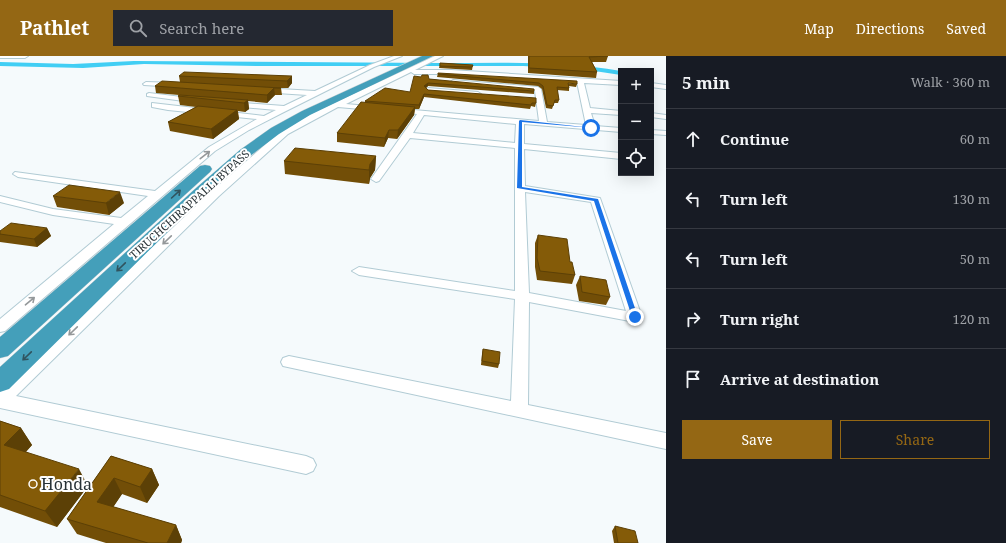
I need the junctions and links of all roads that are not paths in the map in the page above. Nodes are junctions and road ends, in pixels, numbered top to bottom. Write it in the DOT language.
graph roads {
  1 [pos="0,56"];
  2 [pos="25,56"];
  3 [pos="440,56"];
  4 [pos="430,58"];
  5 [pos="400,63"];
  6 [pos="434,72"];
  7 [pos="580,80"];
  8 [pos="447,81"];
  9 [pos="384,82"];
  10 [pos="618,83"];
  11 [pos="146,84"];
  12 [pos="185,86"];
  13 [pos="654,86"];
  14 [pos="666,87"];
  15 [pos="255,90"];
  16 [pos="317,93"];
  17 [pos="483,94"];
  18 [pos="149,95"];
  19 [pos="209,102"];
  20 [pos="224,103"];
  21 [pos="155,105"];
  22 [pos="338,105"];
  23 [pos="284,108"];
  24 [pos="587,110"];
  25 [pos="422,112"];
  26 [pos="618,113"];
  27 [pos="654,116"];
  28 [pos="666,117"];
  29 [pos="265,118"];
  30 [pos="520,121"];
  31 [pos="543,123"];
  32 [pos="591,128"];
  33 [pos="618,130"];
  34 [pos="654,132"];
  35 [pos="666,133"];
  36 [pos="408,135"];
  37 [pos="519,147"];
  38 [pos="618,156"];
  39 [pos="18,174"];
  40 [pos="376,179"];
  41 [pos="519,188"];
  42 [pos="156,194"];
  43 [pos="0,199"];
  44 [pos="124,222"];
  45 [pos="359,271"];
  46 [pos="521,296"];
  47 [pos="0,327"];
  48 [pos="0,350"];
  49 [pos="289,362"];
  50 [pos="0,394"];
  51 [pos="519,410"];
  52 [pos="666,441"];
  53 [pos="306,465"];
  1 -- 2 [label="street"];
  3 -- 4 [label="street"];
  4 -- 5 [label="highway, TIRUCHCHIRAPPALLI BYPASS"];
  4 -- 5 [label="street"];
  5 -- 9 [label="street"];
  5 -- 16 [label="street"];
  48 -- 5 [label="highway, TIRUCHCHIRAPPALLI BYPASS, one-way"];
  5 -- 50 [label="highway, TIRUCHCHIRAPPALLI BYPASS, one-way"];
  6 -- 7 [label="street"];
  6 -- 9 [label="street"];
  6 -- 17 [label="street"];
  7 -- 10 [label="street"];
  7 -- 24 [label="street"];
  8 -- 31 [label="street"];
  9 -- 22 [label="street"];
  11 -- 12 [label="street"];
  13 -- 14 [label="street"];
  15 -- 16 [label="street"];
  16 -- 23 [label="street"];
  18 -- 19 [label="street"];
  20 -- 23 [label="street"];
  21 -- 29 [label="street"];
  22 -- 25 [label="street"];
  22 -- 50 [label="street, one-way"];
  23 -- 29 [label="street"];
  24 -- 26 [label="street"];
  24 -- 32 [label="street"];
  25 -- 30 [label="street"];
  25 -- 36 [label="street"];
  27 -- 28 [label="street"];
  42 -- 29 [label="street, one-way"];
  30 -- 31 [label="street"];
  30 -- 37 [label="street"];
  31 -- 32 [label="street"];
  32 -- 33 [label="street"];
  34 -- 35 [label="street"];
  36 -- 37 [label="street"];
  36 -- 40 [label="street"];
  37 -- 38 [label="street"];
  37 -- 41 [label="street"];
  39 -- 42 [label="street"];
  41 -- 46 [label="street"];
  41 -- 46 [label="street"];
  42 -- 44 [label="street"];
  43 -- 44 [label="street"];
  47 -- 44 [label="street, one-way"];
  45 -- 46 [label="street"];
  46 -- 51 [label="street"];
  49 -- 51 [label="street"];
  50 -- 53 [label="street"];
  51 -- 52 [label="street"];
}
